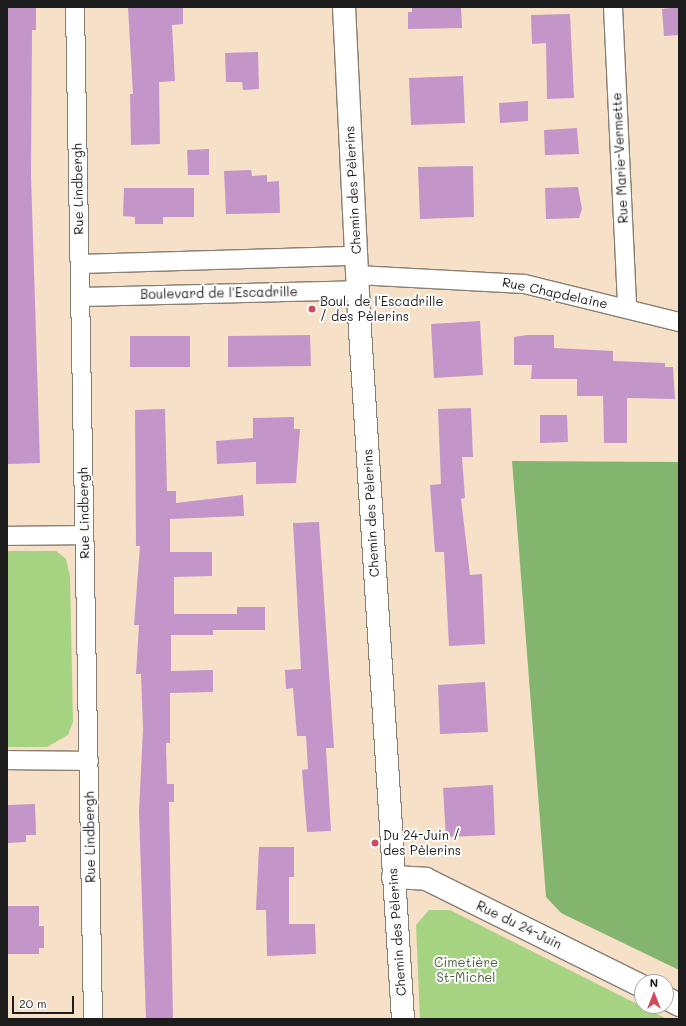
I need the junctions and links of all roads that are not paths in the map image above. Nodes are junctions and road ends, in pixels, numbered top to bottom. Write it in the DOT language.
graph roads {
  1 [pos="75,7"];
  2 [pos="344,7"];
  3 [pos="613,7"];
  4 [pos="80,264"];
  5 [pos="357,274"];
  6 [pos="80,297"];
  7 [pos="627,309"];
  8 [pos="679,322"];
  9 [pos="84,535"];
  10 [pos="7,536"];
  11 [pos="7,760"];
  12 [pos="89,761"];
  13 [pos="393,877"];
  14 [pos="634,982"];
  15 [pos="93,1019"];
  16 [pos="403,1019"];
  1 -- 4 [label="street, Rue Lindbergh"];
  2 -- 5 [label="street, Chemin des Pèlerins"];
  3 -- 7 [label="street, Rue Marie-Vermette"];
  4 -- 5 [label="street"];
  4 -- 6 [label="street, Rue Lindbergh"];
  5 -- 6 [label="street, Boulevard de l'Escadrille"];
  5 -- 7 [label="street, Rue Chapdelaine"];
  5 -- 13 [label="street, Chemin des Pèlerins"];
  6 -- 9 [label="street, Rue Lindbergh"];
  7 -- 8 [label="street, Rue Chapdelaine"];
  9 -- 10 [label="street"];
  9 -- 12 [label="street, Rue Lindbergh"];
  11 -- 12 [label="street"];
  12 -- 15 [label="street, Rue Lindbergh"];
  13 -- 14 [label="street, Rue du 24-Juin"];
  13 -- 16 [label="street, Chemin des Pèlerins"];
}
